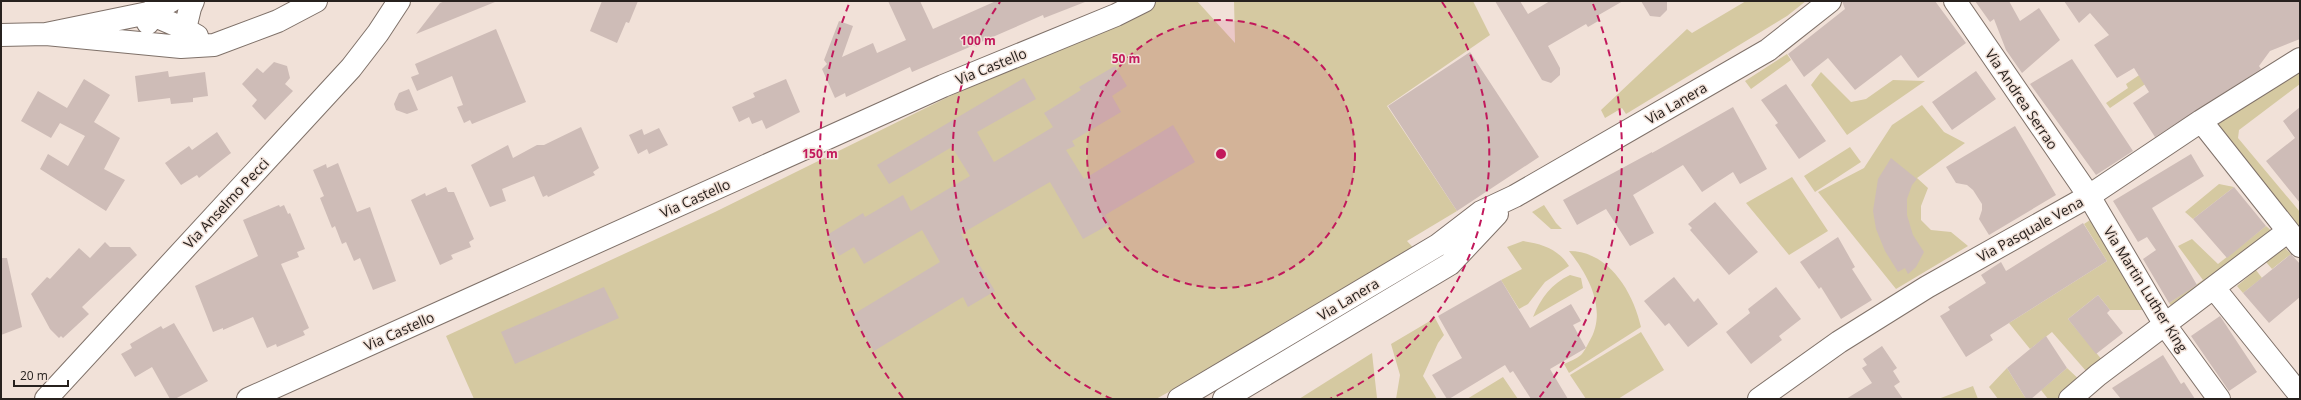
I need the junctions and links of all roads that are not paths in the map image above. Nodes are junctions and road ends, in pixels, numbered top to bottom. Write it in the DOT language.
graph roads {
  1 [pos="171,1"];
  2 [pos="194,1"];
  3 [pos="316,1"];
  4 [pos="399,1"];
  5 [pos="1144,1"];
  6 [pos="1830,1"];
  7 [pos="1955,1"];
  8 [pos="148,13"];
  9 [pos="185,29"];
  10 [pos="46,34"];
  11 [pos="1,35"];
  12 [pos="153,44"];
  13 [pos="214,45"];
  14 [pos="2300,59"];
  15 [pos="2201,121"];
  16 [pos="1515,196"];
  17 [pos="2088,196"];
  18 [pos="2294,239"];
  19 [pos="2214,288"];
  20 [pos="2165,325"];
  21 [pos="2300,395"];
  22 [pos="46,399"];
  23 [pos="248,399"];
  24 [pos="1179,399"];
  25 [pos="1224,399"];
  26 [pos="1759,399"];
  27 [pos="2070,399"];
  28 [pos="2219,399"];
  1 -- 8 [label="street"];
  2 -- 9 [label="street"];
  3 -- 13 [label="street"];
  4 -- 22 [label="street, Via Anselmo Pecci"];
  5 -- 23 [label="street, Via Castello"];
  6 -- 16 [label="street, Via Lanera"];
  7 -- 17 [label="street, Via Andrea Serrao"];
  8 -- 9 [label="street"];
  8 -- 10 [label="street"];
  8 -- 12 [label="street"];
  9 -- 13 [label="street"];
  10 -- 11 [label="street"];
  10 -- 12 [label="street"];
  12 -- 13 [label="street"];
  14 -- 15 [label="street, Via Pasquale Vena"];
  15 -- 17 [label="street, Via Pasquale Vena"];
  15 -- 18 [label="street"];
  16 -- 24 [label="street, Via Lanera"];
  16 -- 25 [label="street, Via Lanera"];
  17 -- 20 [label="street, Via Martin Luther King"];
  17 -- 26 [label="street, Via Pasquale Vena"];
  18 -- 19 [label="street"];
  19 -- 20 [label="street"];
  19 -- 21 [label="street"];
  20 -- 27 [label="street"];
  20 -- 28 [label="street, Via Martin Luther King"];
}
